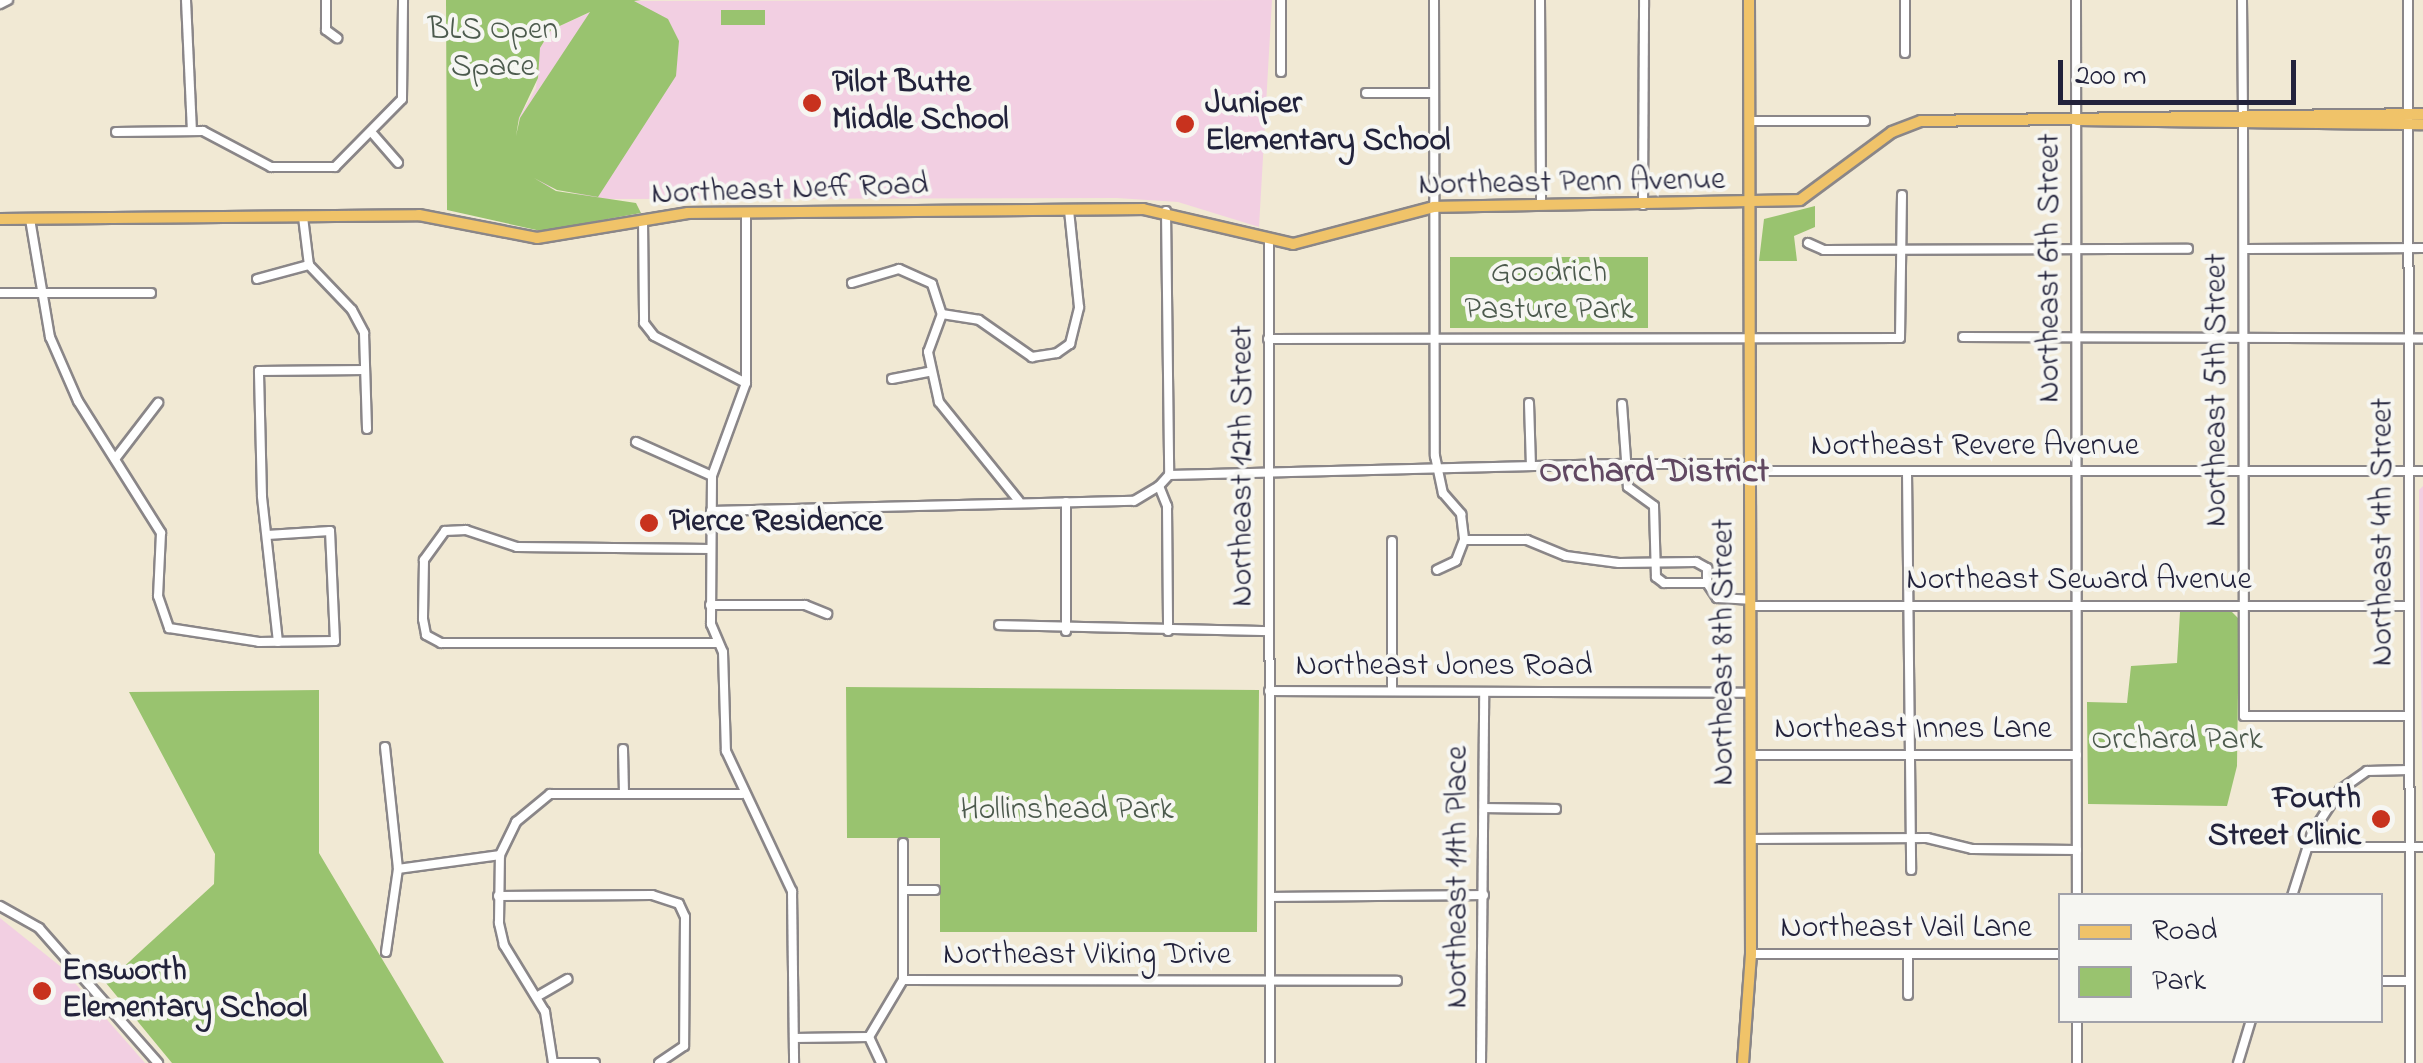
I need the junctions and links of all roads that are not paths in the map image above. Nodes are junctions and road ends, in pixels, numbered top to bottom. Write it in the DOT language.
graph roads {
  1 [pos="8,0"];
  2 [pos="186,0"];
  3 [pos="326,0"];
  4 [pos="403,0"];
  5 [pos="1281,0"];
  6 [pos="1434,0"];
  7 [pos="1540,0"];
  8 [pos="1644,0"];
  9 [pos="1749,0"];
  10 [pos="1905,0"];
  11 [pos="2076,0"];
  12 [pos="2242,0"];
  13 [pos="2408,0"];
  14 [pos="0,4"];
  15 [pos="336,38"];
  16 [pos="1905,53"];
  17 [pos="1281,72"];
  18 [pos="1434,92"];
  19 [pos="1366,93"];
  20 [pos="2423,114"];
  21 [pos="2076,119"];
  22 [pos="2243,119"];
  23 [pos="2408,119"];
  24 [pos="1749,121"];
  25 [pos="1865,121"];
  26 [pos="2423,124"];
  27 [pos="192,130"];
  28 [pos="116,132"];
  29 [pos="373,134"];
  30 [pos="398,163"];
  31 [pos="1902,195"];
  32 [pos="1748,205"];
  33 [pos="1644,206"];
  34 [pos="1434,207"];
  35 [pos="1541,207"];
  36 [pos="1070,210"];
  37 [pos="1166,211"];
  38 [pos="746,212"];
  39 [pos="302,217"];
  40 [pos="0,219"];
  41 [pos="30,219"];
  42 [pos="642,220"];
  43 [pos="1269,241"];
  44 [pos="1808,243"];
  45 [pos="2408,248"];
  46 [pos="2423,248"];
  47 [pos="2188,249"];
  48 [pos="2244,249"];
  49 [pos="2076,250"];
  50 [pos="1901,251"];
  51 [pos="309,265"];
  52 [pos="257,279"];
  53 [pos="852,284"];
  54 [pos="38,292"];
  55 [pos="0,293"];
  56 [pos="152,293"];
  57 [pos="942,314"];
  58 [pos="2077,336"];
  59 [pos="1750,337"];
  60 [pos="1963,337"];
  61 [pos="2244,337"];
  62 [pos="1268,339"];
  63 [pos="1435,339"];
  64 [pos="2408,339"];
  65 [pos="2423,339"];
  66 [pos="366,370"];
  67 [pos="929,372"];
  68 [pos="892,380"];
  69 [pos="746,383"];
  70 [pos="158,403"];
  71 [pos="1529,403"];
  72 [pos="1622,404"];
  73 [pos="367,429"];
  74 [pos="636,442"];
  75 [pos="115,459"];
  76 [pos="1626,464"];
  77 [pos="1531,466"];
  78 [pos="1440,468"];
  79 [pos="1750,471"];
  80 [pos="2243,471"];
  81 [pos="2410,471"];
  82 [pos="2423,471"];
  83 [pos="1269,472"];
  84 [pos="1908,472"];
  85 [pos="2076,472"];
  86 [pos="1169,475"];
  87 [pos="712,476"];
  88 [pos="1159,486"];
  89 [pos="1019,502"];
  90 [pos="1066,502"];
  91 [pos="711,511"];
  92 [pos="266,536"];
  93 [pos="1464,540"];
  94 [pos="1392,541"];
  95 [pos="711,549"];
  96 [pos="1656,561"];
  97 [pos="1436,570"];
  98 [pos="1706,584"];
  99 [pos="1750,603"];
  100 [pos="710,604"];
  101 [pos="2243,605"];
  102 [pos="1907,606"];
  103 [pos="2076,606"];
  104 [pos="2408,606"];
  105 [pos="827,614"];
  106 [pos="999,625"];
  107 [pos="1066,630"];
  108 [pos="1168,631"];
  109 [pos="1269,631"];
  110 [pos="278,642"];
  111 [pos="718,643"];
  112 [pos="1392,690"];
  113 [pos="1270,691"];
  114 [pos="1484,692"];
  115 [pos="1750,693"];
  116 [pos="2409,716"];
  117 [pos="385,747"];
  118 [pos="623,749"];
  119 [pos="1750,755"];
  120 [pos="1906,756"];
  121 [pos="2077,756"];
  122 [pos="2409,770"];
  123 [pos="624,793"];
  124 [pos="742,794"];
  125 [pos="1484,808"];
  126 [pos="1556,809"];
  127 [pos="1750,838"];
  128 [pos="1908,838"];
  129 [pos="903,843"];
  130 [pos="2409,846"];
  131 [pos="2423,846"];
  132 [pos="2308,847"];
  133 [pos="2077,850"];
  134 [pos="500,855"];
  135 [pos="398,869"];
  136 [pos="1911,870"];
  137 [pos="903,890"];
  138 [pos="935,890"];
  139 [pos="2077,893"];
  140 [pos="2293,893"];
  141 [pos="498,896"];
  142 [pos="1270,896"];
  143 [pos="1484,896"];
  144 [pos="0,906"];
  145 [pos="386,952"];
  146 [pos="1750,954"];
  147 [pos="1908,954"];
  148 [pos="2058,954"];
  149 [pos="567,979"];
  150 [pos="904,980"];
  151 [pos="1270,981"];
  152 [pos="1396,981"];
  153 [pos="2383,981"];
  154 [pos="2409,981"];
  155 [pos="1908,995"];
  156 [pos="538,996"];
  157 [pos="2078,1023"];
  158 [pos="2251,1023"];
  159 [pos="869,1037"];
  160 [pos="794,1038"];
  161 [pos="2423,1057"];
  162 [pos="2410,1060"];
  163 [pos="158,1063"];
  164 [pos="553,1063"];
  165 [pos="595,1063"];
  166 [pos="660,1063"];
  167 [pos="794,1063"];
  168 [pos="881,1063"];
  169 [pos="1270,1063"];
  170 [pos="1481,1063"];
  171 [pos="1743,1063"];
  172 [pos="2078,1063"];
  173 [pos="2238,1063"];
  1 -- 14 [label="street"];
  2 -- 27 [label="street"];
  3 -- 15 [label="street"];
  4 -- 29 [label="street"];
  5 -- 17 [label="street"];
  6 -- 18 [label="street"];
  7 -- 35 [label="street"];
  8 -- 33 [label="street"];
  9 -- 24 [label="main road, Northeast 8th Street"];
  10 -- 16 [label="street"];
  11 -- 21 [label="street, Northeast 6th Street"];
  12 -- 22 [label="street, Northeast 5th Street"];
  13 -- 23 [label="street, Northeast 4th Street"];
  18 -- 19 [label="street"];
  18 -- 34 [label="street"];
  20 -- 23 [label="main road"];
  21 -- 22 [label="main road, Northeast Penn Avenue"];
  21 -- 32 [label="main road, Northeast Penn Avenue"];
  21 -- 49 [label="street, Northeast 6th Street"];
  22 -- 23 [label="main road, Northeast Penn Avenue"];
  22 -- 48 [label="street, Northeast 5th Street"];
  23 -- 26 [label="main road"];
  23 -- 45 [label="street, Northeast 4th Street"];
  24 -- 25 [label="street"];
  24 -- 32 [label="main road, Northeast 8th Street"];
  27 -- 28 [label="street"];
  27 -- 29 [label="street"];
  29 -- 30 [label="street"];
  31 -- 50 [label="street"];
  32 -- 33 [label="main road, Northeast Penn Avenue"];
  32 -- 59 [label="main road, Northeast 8th Street"];
  33 -- 35 [label="main road, Northeast Penn Avenue"];
  34 -- 35 [label="main road, Northeast Penn Avenue"];
  34 -- 43 [label="main road, Northeast Penn Avenue"];
  34 -- 63 [label="street"];
  36 -- 37 [label="main road, Northeast Neff Road"];
  36 -- 38 [label="main road, Northeast Neff Road"];
  36 -- 57 [label="street"];
  37 -- 43 [label="main road, Northeast Penn Avenue"];
  37 -- 86 [label="street"];
  38 -- 42 [label="main road, Northeast Neff Road"];
  38 -- 69 [label="street"];
  39 -- 41 [label="main road, Northeast Neff Road"];
  39 -- 42 [label="main road, Northeast Neff Road"];
  39 -- 51 [label="street"];
  40 -- 41 [label="main road, Northeast Neff Road"];
  41 -- 54 [label="street"];
  42 -- 69 [label="street"];
  43 -- 62 [label="street, Northeast 12th Street"];
  44 -- 50 [label="street"];
  45 -- 46 [label="street"];
  45 -- 48 [label="street"];
  45 -- 64 [label="street, Northeast 4th Street"];
  47 -- 49 [label="street"];
  48 -- 61 [label="street, Northeast 5th Street"];
  49 -- 50 [label="street"];
  49 -- 58 [label="street, Northeast 6th Street"];
  50 -- 59 [label="street"];
  51 -- 52 [label="street"];
  51 -- 66 [label="street"];
  53 -- 57 [label="street"];
  54 -- 55 [label="street"];
  54 -- 56 [label="street"];
  54 -- 75 [label="street"];
  57 -- 67 [label="street"];
  58 -- 60 [label="street"];
  58 -- 61 [label="street"];
  58 -- 85 [label="street, Northeast 6th Street"];
  59 -- 63 [label="street"];
  59 -- 79 [label="main road, Northeast 8th Street"];
  61 -- 64 [label="street"];
  61 -- 80 [label="street, Northeast 5th Street"];
  62 -- 63 [label="street"];
  62 -- 83 [label="street, Northeast 12th Street"];
  63 -- 78 [label="street"];
  64 -- 65 [label="street"];
  64 -- 81 [label="street, Northeast 4th Street"];
  66 -- 73 [label="street"];
  66 -- 92 [label="street"];
  67 -- 68 [label="street"];
  67 -- 89 [label="street"];
  69 -- 87 [label="street"];
  70 -- 75 [label="street"];
  71 -- 77 [label="street"];
  72 -- 76 [label="street"];
  74 -- 87 [label="street"];
  75 -- 110 [label="street"];
  76 -- 77 [label="street, Northeast Revere Avenue"];
  76 -- 79 [label="street, Northeast Revere Avenue"];
  76 -- 96 [label="street"];
  77 -- 78 [label="street, Northeast Revere Avenue"];
  78 -- 83 [label="street, Northeast Revere Avenue"];
  78 -- 93 [label="street"];
  79 -- 84 [label="street, Northeast Revere Avenue"];
  79 -- 99 [label="main road, Northeast 8th Street"];
  80 -- 81 [label="street, Northeast Revere Avenue"];
  80 -- 85 [label="street, Northeast Revere Avenue"];
  80 -- 101 [label="street, Northeast 5th Street"];
  81 -- 82 [label="street, Northeast Revere Avenue"];
  81 -- 104 [label="street, Northeast 4th Street"];
  83 -- 86 [label="street, Northeast Revere Avenue"];
  83 -- 109 [label="street, Northeast 12th Street"];
  84 -- 85 [label="street, Northeast Revere Avenue"];
  84 -- 102 [label="street"];
  85 -- 103 [label="street, Northeast 6th Street"];
  86 -- 88 [label="street"];
  87 -- 91 [label="street"];
  88 -- 90 [label="street"];
  88 -- 108 [label="street"];
  89 -- 90 [label="street"];
  89 -- 91 [label="street"];
  90 -- 107 [label="street"];
  91 -- 95 [label="street"];
  92 -- 110 [label="street"];
  92 -- 110 [label="street"];
  93 -- 96 [label="street"];
  93 -- 97 [label="street"];
  94 -- 112 [label="street"];
  95 -- 100 [label="street"];
  95 -- 111 [label="street"];
  96 -- 98 [label="street"];
  96 -- 98 [label="street"];
  98 -- 99 [label="street, Northeast Seward Avenue"];
  99 -- 102 [label="street, Northeast Seward Avenue"];
  99 -- 115 [label="main road, Northeast 8th Street"];
  100 -- 105 [label="street"];
  100 -- 111 [label="street"];
  101 -- 103 [label="street, Northeast Seward Avenue"];
  101 -- 104 [label="street, Northeast Seward Avenue"];
  101 -- 116 [label="street, Northeast 5th Street"];
  102 -- 103 [label="street, Northeast Seward Avenue"];
  102 -- 120 [label="street"];
  103 -- 121 [label="street, Northeast 6th Street"];
  104 -- 116 [label="street, Northeast 4th Street"];
  106 -- 107 [label="street"];
  107 -- 108 [label="street"];
  108 -- 109 [label="street"];
  109 -- 113 [label="street, Northeast 12th Street"];
  111 -- 124 [label="street"];
  112 -- 113 [label="street, Northeast Jones Road"];
  112 -- 114 [label="street, Northeast Jones Road"];
  113 -- 142 [label="street, Northeast Jones Road"];
  114 -- 115 [label="street, Northeast Jones Road"];
  114 -- 125 [label="street, Northeast 11th Place"];
  115 -- 119 [label="main road, Northeast 8th Street"];
  116 -- 122 [label="street, Northeast 4th Street"];
  117 -- 135 [label="street"];
  118 -- 123 [label="street"];
  119 -- 120 [label="street, Northeast Innes Lane"];
  119 -- 127 [label="main road, Northeast 8th Street"];
  120 -- 121 [label="street, Northeast Innes Lane"];
  120 -- 128 [label="street"];
  121 -- 133 [label="street, Northeast 6th Street"];
  122 -- 130 [label="street, Northeast 4th Street"];
  122 -- 132 [label="street"];
  123 -- 124 [label="street"];
  123 -- 134 [label="street"];
  124 -- 160 [label="street"];
  125 -- 126 [label="street"];
  125 -- 143 [label="street, Northeast 11th Place"];
  127 -- 128 [label="street"];
  127 -- 146 [label="main road, Northeast 8th Street"];
  128 -- 133 [label="street"];
  128 -- 136 [label="street"];
  129 -- 137 [label="street"];
  130 -- 131 [label="street"];
  130 -- 132 [label="street"];
  130 -- 154 [label="street, Northeast 4th Street"];
  132 -- 140 [label="street"];
  133 -- 139 [label="street, Northeast 6th Street"];
  134 -- 135 [label="street"];
  134 -- 141 [label="street"];
  135 -- 145 [label="street"];
  137 -- 138 [label="street"];
  137 -- 150 [label="street"];
  141 -- 156 [label="street"];
  141 -- 166 [label="street"];
  142 -- 143 [label="street"];
  142 -- 151 [label="street, Northeast Jones Road"];
  143 -- 170 [label="street, Northeast 11th Place"];
  144 -- 163 [label="street"];
  146 -- 147 [label="street, Northeast Vail Lane"];
  146 -- 171 [label="main road, Northeast 8th Street"];
  147 -- 148 [label="street, Northeast Vail Lane"];
  147 -- 155 [label="street"];
  149 -- 156 [label="street"];
  150 -- 151 [label="street, Northeast Viking Drive"];
  150 -- 159 [label="street"];
  151 -- 152 [label="street, Northeast Viking Drive"];
  151 -- 169 [label="street, Northeast Jones Road"];
  153 -- 154 [label="street"];
  154 -- 162 [label="street, Northeast 4th Street"];
  156 -- 164 [label="street"];
  157 -- 172 [label="street"];
  158 -- 173 [label="street"];
  159 -- 160 [label="street"];
  159 -- 168 [label="street"];
  160 -- 167 [label="street"];
  161 -- 162 [label="street"];
  164 -- 165 [label="street"];
}
